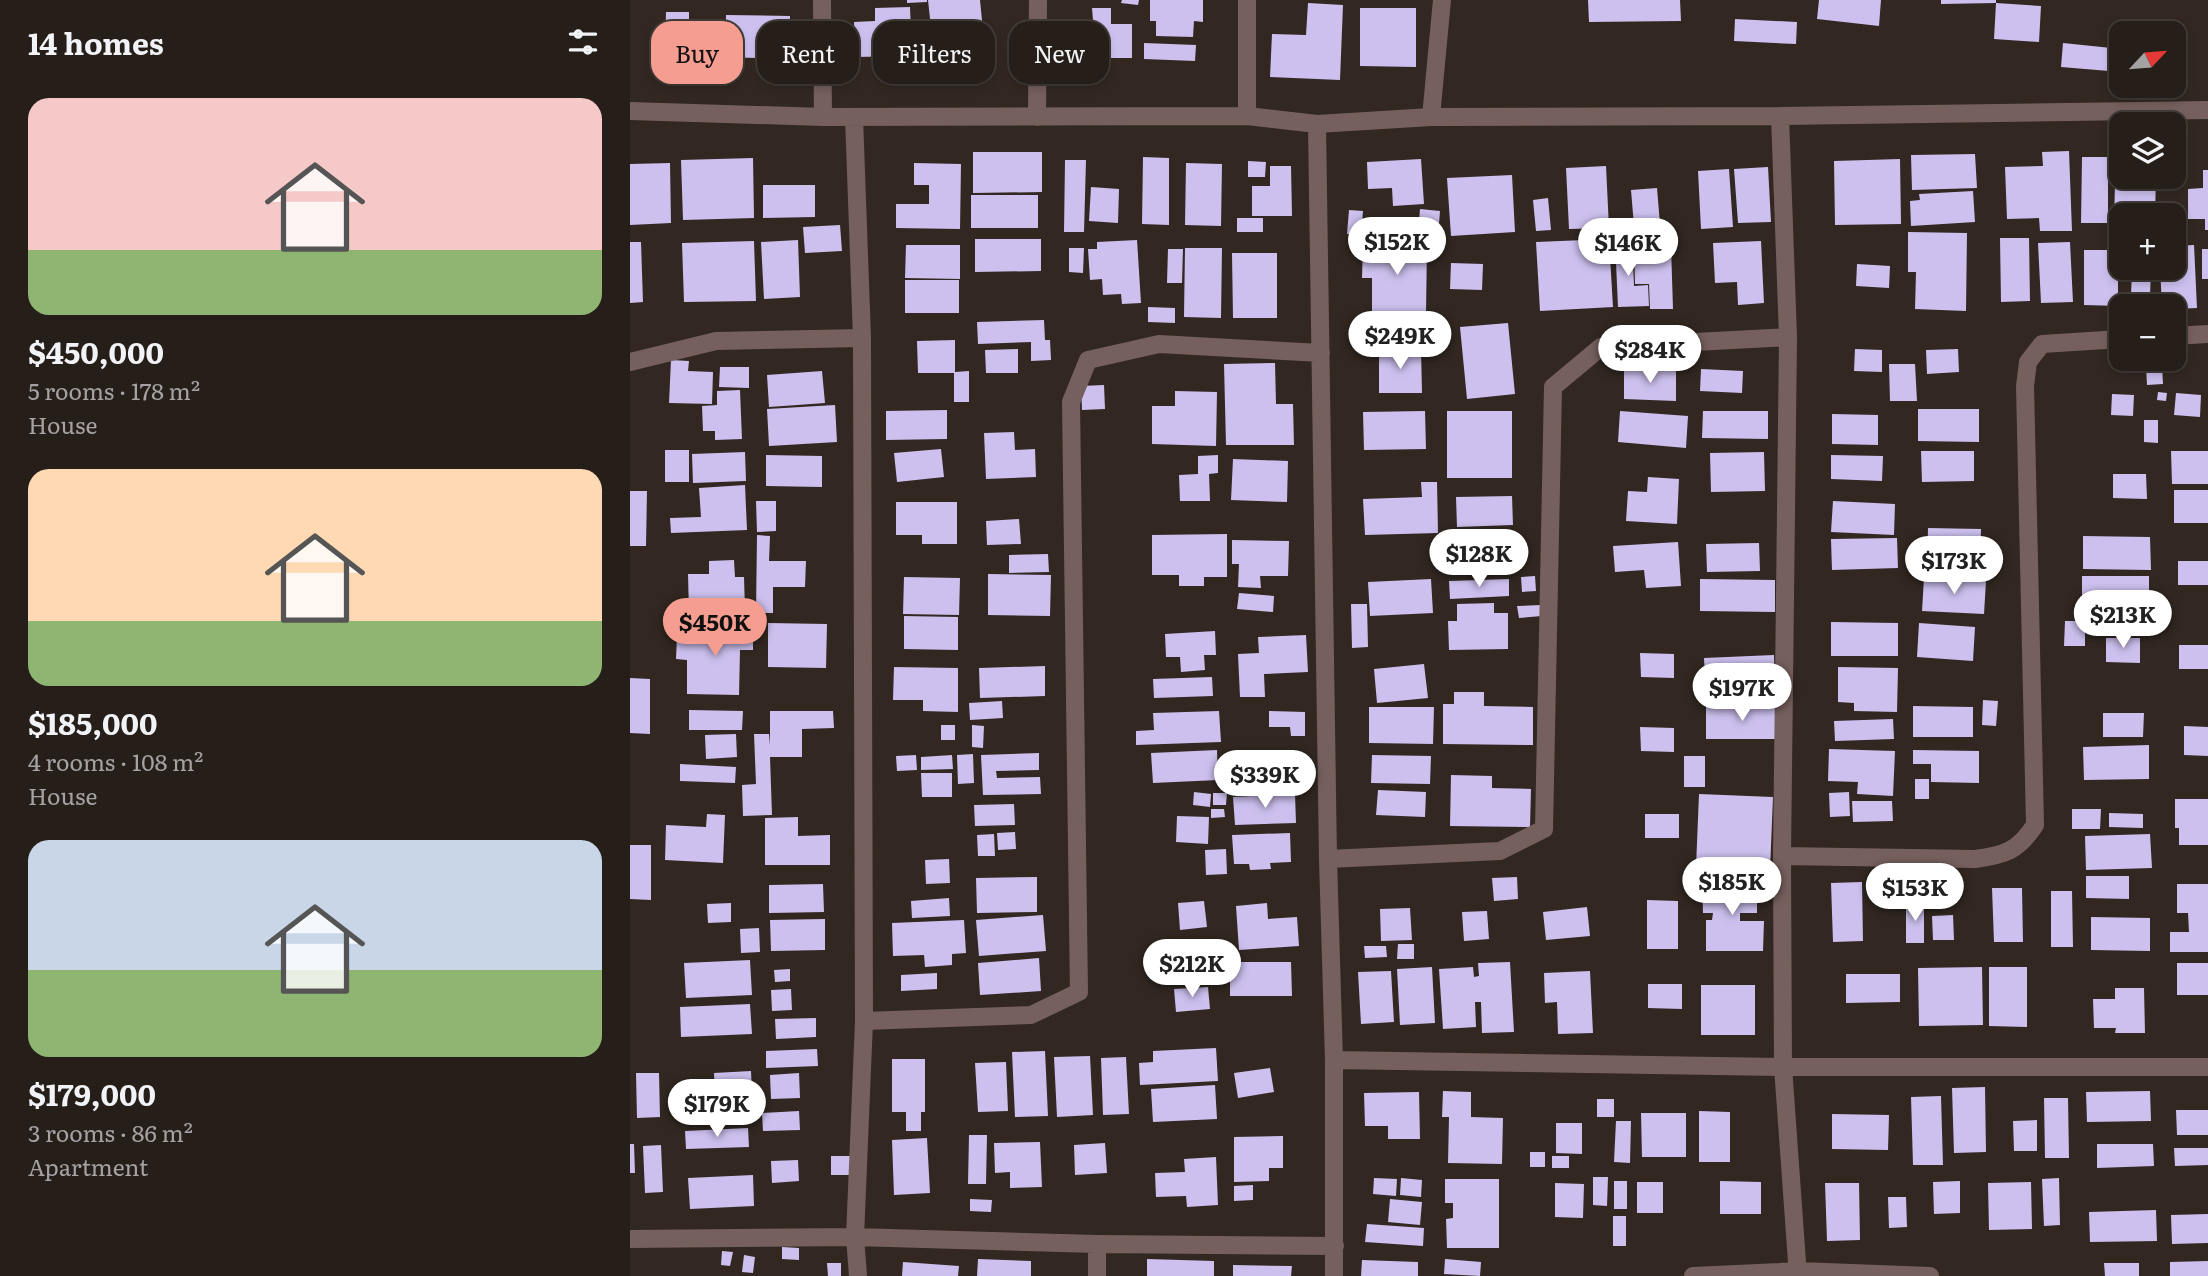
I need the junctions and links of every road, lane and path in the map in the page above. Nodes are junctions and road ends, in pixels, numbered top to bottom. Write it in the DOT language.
graph roads {
  1 [pos="822,0"];
  2 [pos="1038,0"];
  3 [pos="1247,0"];
  4 [pos="1442,0"];
  5 [pos="2208,110"];
  6 [pos="630,111"];
  7 [pos="1780,116"];
  8 [pos="823,117"];
  9 [pos="853,117"];
  10 [pos="1037,117"];
  11 [pos="1247,117"];
  12 [pos="1431,117"];
  13 [pos="1317,124"];
  14 [pos="2208,334"];
  15 [pos="2186,335"];
  16 [pos="1788,337"];
  17 [pos="862,338"];
  18 [pos="2109,340"];
  19 [pos="1321,353"];
  20 [pos="630,362"];
  21 [pos="1782,856"];
  22 [pos="1328,859"];
  23 [pos="864,1020"];
  24 [pos="1334,1060"];
  25 [pos="1783,1067"];
  26 [pos="2208,1068"];
  27 [pos="855,1237"];
  28 [pos="630,1239"];
  29 [pos="1097,1244"];
  30 [pos="1335,1247"];
  31 [pos="1798,1273"];
  32 [pos="858,1276"];
  33 [pos="1097,1276"];
  34 [pos="1334,1276"];
  35 [pos="1693,1276"];
  36 [pos="1930,1276"];
  1 -- 8 [label="street"];
  2 -- 10 [label="street"];
  3 -- 11 [label="street"];
  4 -- 12 [label="street"];
  5 -- 7 [label="street"];
  6 -- 8 [label="street"];
  7 -- 12 [label="street"];
  7 -- 16 [label="street"];
  8 -- 9 [label="street"];
  9 -- 10 [label="street"];
  9 -- 17 [label="street"];
  10 -- 11 [label="street"];
  11 -- 13 [label="street"];
  12 -- 13 [label="street"];
  13 -- 19 [label="street"];
  14 -- 15 [label="street"];
  16 -- 21 [label="street"];
  16 -- 22 [label="street"];
  17 -- 20 [label="street"];
  17 -- 23 [label="street"];
  18 -- 21 [label="street"];
  19 -- 22 [label="street"];
  19 -- 23 [label="street"];
  21 -- 25 [label="street"];
  22 -- 24 [label="street"];
  23 -- 27 [label="street"];
  24 -- 25 [label="street"];
  24 -- 30 [label="street"];
  25 -- 26 [label="street"];
  25 -- 31 [label="street"];
  27 -- 28 [label="street"];
  27 -- 29 [label="street"];
  27 -- 32 [label="street"];
  29 -- 30 [label="street"];
  29 -- 33 [label="street"];
  30 -- 34 [label="street"];
  31 -- 35 [label="street"];
  31 -- 36 [label="street"];
}
